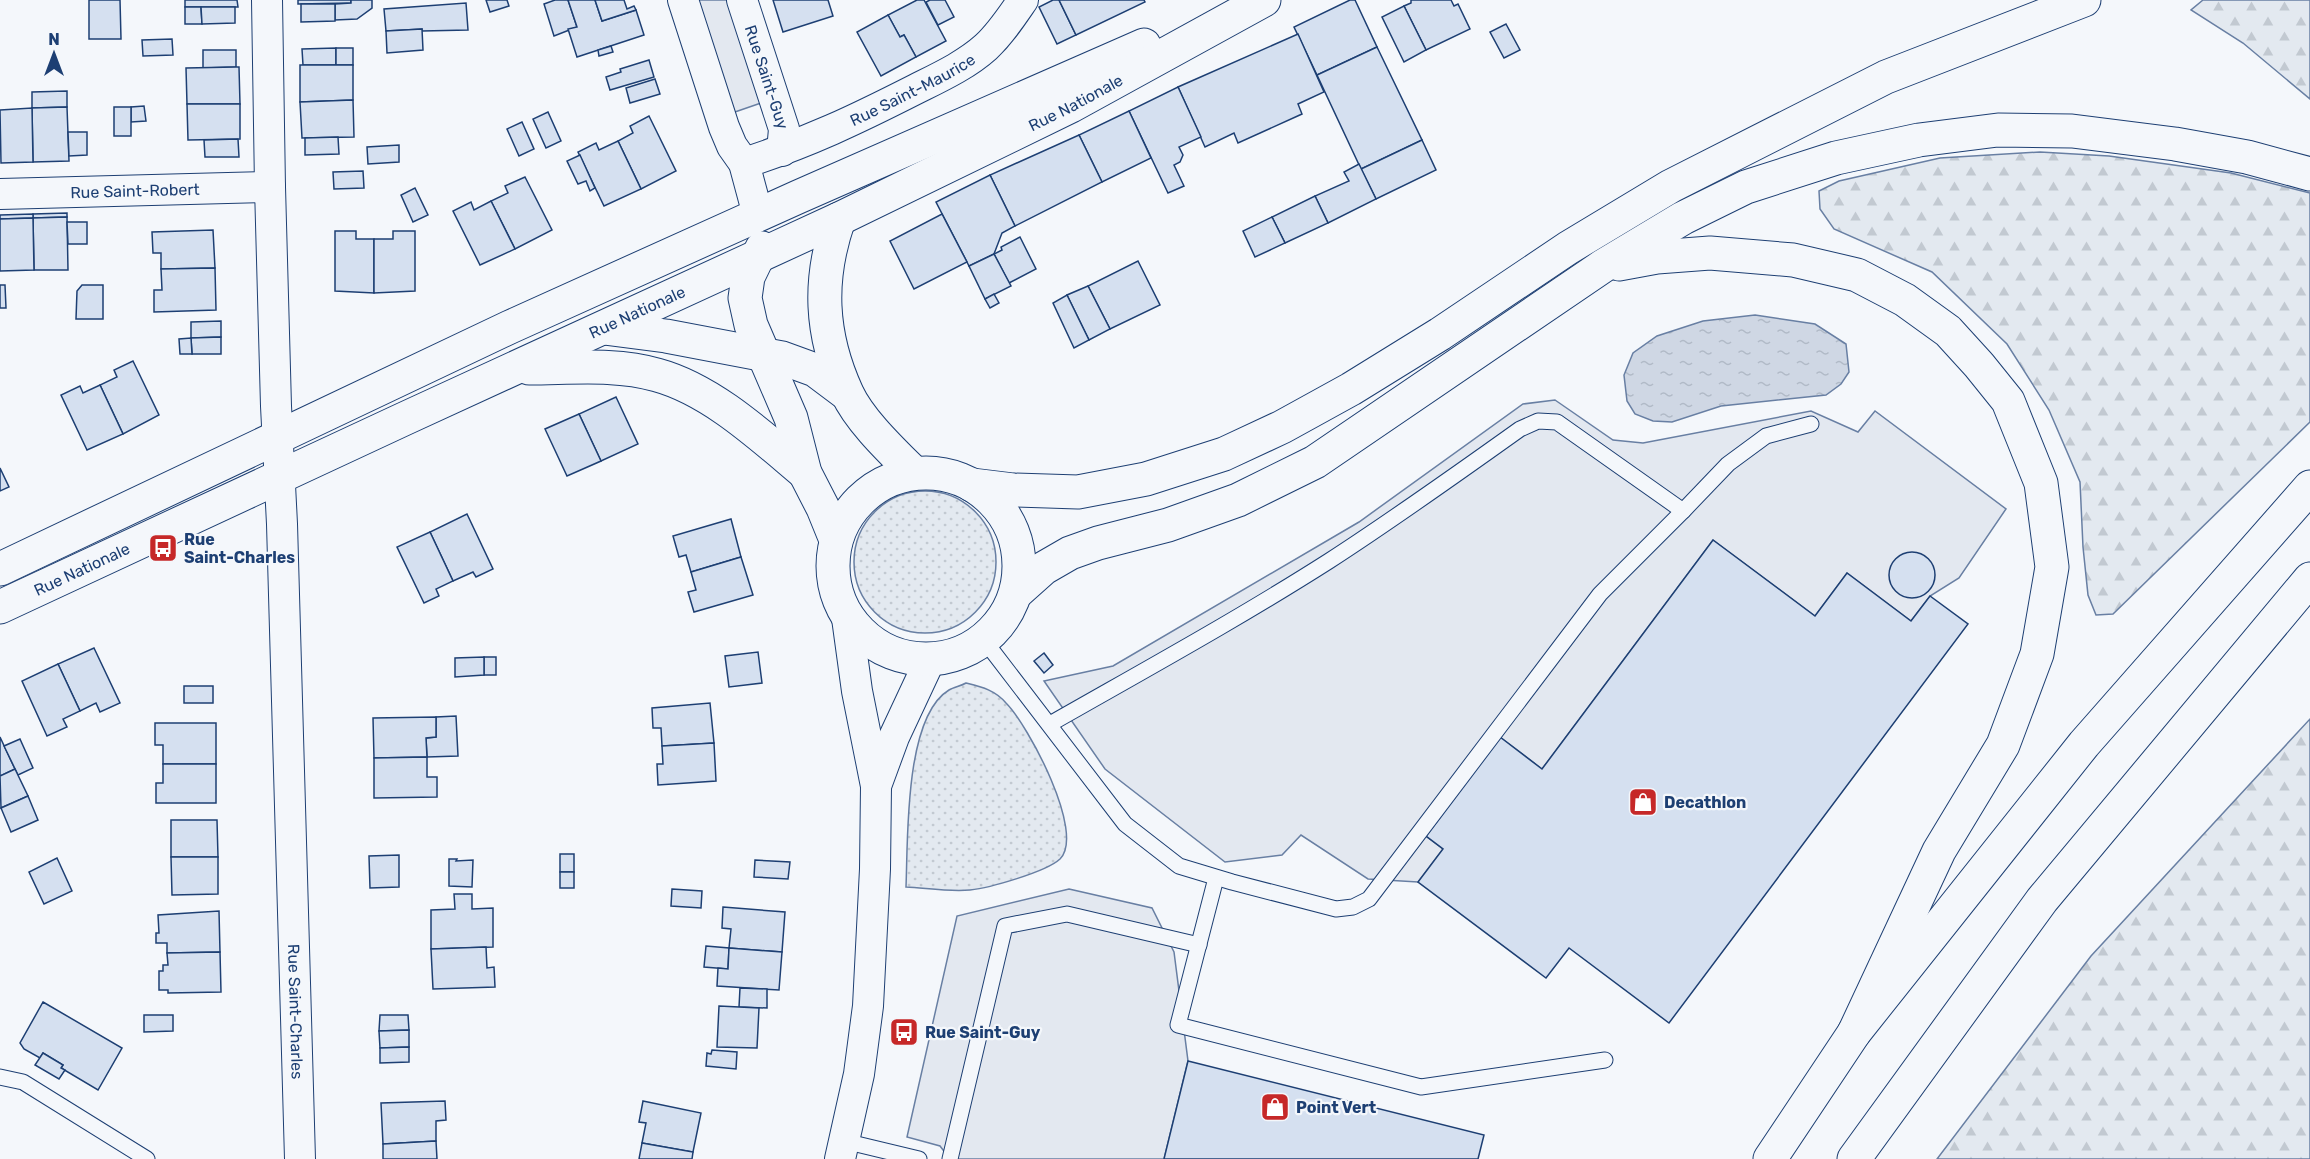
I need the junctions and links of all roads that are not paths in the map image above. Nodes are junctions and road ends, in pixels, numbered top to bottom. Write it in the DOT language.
graph roads {
  1 [pos="267,0"];
  2 [pos="683,0"];
  3 [pos="742,0"];
  4 [pos="1023,0"];
  5 [pos="1250,0"];
  6 [pos="1264,0"];
  7 [pos="2084,0"];
  8 [pos="782,151"];
  9 [pos="2310,154"];
  10 [pos="744,163"];
  11 [pos="1710,166"];
  12 [pos="2310,174"];
  13 [pos="270,187"];
  14 [pos="0,194"];
  15 [pos="798,196"];
  16 [pos="758,215"];
  17 [pos="839,219"];
  18 [pos="756,258"];
  19 [pos="1603,266"];
  20 [pos="510,327"];
  21 [pos="604,328"];
  22 [pos="764,354"];
  23 [pos="516,369"];
  24 [pos="847,394"];
  25 [pos="1811,424"];
  26 [pos="278,438"];
  27 [pos="805,473"];
  28 [pos="914,473"];
  29 [pos="280,477"];
  30 [pos="972,485"];
  31 [pos="2310,487"];
  32 [pos="1683,511"];
  33 [pos="836,540"];
  34 [pos="0,569"];
  35 [pos="2310,579"];
  36 [pos="1016,592"];
  37 [pos="0,607"];
  38 [pos="847,618"];
  39 [pos="984,640"];
  40 [pos="930,660"];
  41 [pos="1050,724"];
  42 [pos="876,786"];
  43 [pos="1216,878"];
  44 [pos="1198,945"];
  45 [pos="1854,1034"];
  46 [pos="1605,1060"];
  47 [pos="0,1077"];
  48 [pos="842,1150"];
  49 [pos="147,1159"];
  50 [pos="300,1159"];
  51 [pos="919,1159"];
  52 [pos="950,1159"];
  53 [pos="1770,1159"];
  54 [pos="1854,1159"];
  1 -- 13 [label="street, Rue Saint-Charles"];
  2 -- 10 [label="street"];
  3 -- 8 [label="street, Rue Saint-Guy"];
  4 -- 8 [label="street, Rue Saint-Maurice"];
  5 -- 15 [label="main road, Rue Nationale"];
  6 -- 17 [label="main road, Rue Nationale"];
  7 -- 11 [label="main road"];
  8 -- 10 [label="street, Rue Saint-Guy"];
  9 -- 11 [label="main road"];
  10 -- 16 [label="street"];
  11 -- 30 [label="main road"];
  12 -- 19 [label="main road"];
  13 -- 14 [label="street, Rue Saint-Robert"];
  13 -- 26 [label="street, Rue Saint-Charles"];
  15 -- 16 [label="main road, Rue Nationale"];
  15 -- 18 [label="main road"];
  16 -- 20 [label="main road, Rue Nationale"];
  17 -- 18 [label="main road, Rue Nationale"];
  17 -- 24 [label="main road"];
  18 -- 21 [label="main road, Rue Nationale"];
  18 -- 22 [label="main road"];
  19 -- 36 [label="main road"];
  19 -- 45 [label="main road"];
  20 -- 21 [label="main road"];
  20 -- 26 [label="main road, Rue Nationale"];
  21 -- 22 [label="main road"];
  21 -- 23 [label="main road, Rue Nationale"];
  22 -- 24 [label="main road"];
  22 -- 27 [label="main road"];
  23 -- 27 [label="main road"];
  23 -- 29 [label="main road, Rue Nationale"];
  24 -- 28 [label="main road"];
  25 -- 32 [label="lane"];
  26 -- 29 [label="street, Rue Saint-Charles"];
  26 -- 34 [label="main road, Rue Nationale"];
  27 -- 33 [label="main road"];
  28 -- 30 [label="main road"];
  28 -- 33 [label="main road"];
  29 -- 37 [label="main road, Rue Nationale"];
  29 -- 50 [label="street, Rue Saint-Charles"];
  30 -- 36 [label="main road"];
  31 -- 45 [label="main road"];
  32 -- 41 [label="lane"];
  32 -- 43 [label="lane"];
  33 -- 38 [label="main road"];
  35 -- 54 [label="main road"];
  36 -- 39 [label="main road"];
  38 -- 40 [label="main road"];
  38 -- 42 [label="street"];
  39 -- 40 [label="main road"];
  39 -- 41 [label="lane"];
  40 -- 42 [label="street"];
  41 -- 43 [label="lane"];
  42 -- 48 [label="street"];
  43 -- 44 [label="lane"];
  44 -- 46 [label="lane"];
  44 -- 52 [label="lane"];
  45 -- 53 [label="main road"];
  47 -- 49 [label="lane"];
  48 -- 51 [label="lane"];
}
